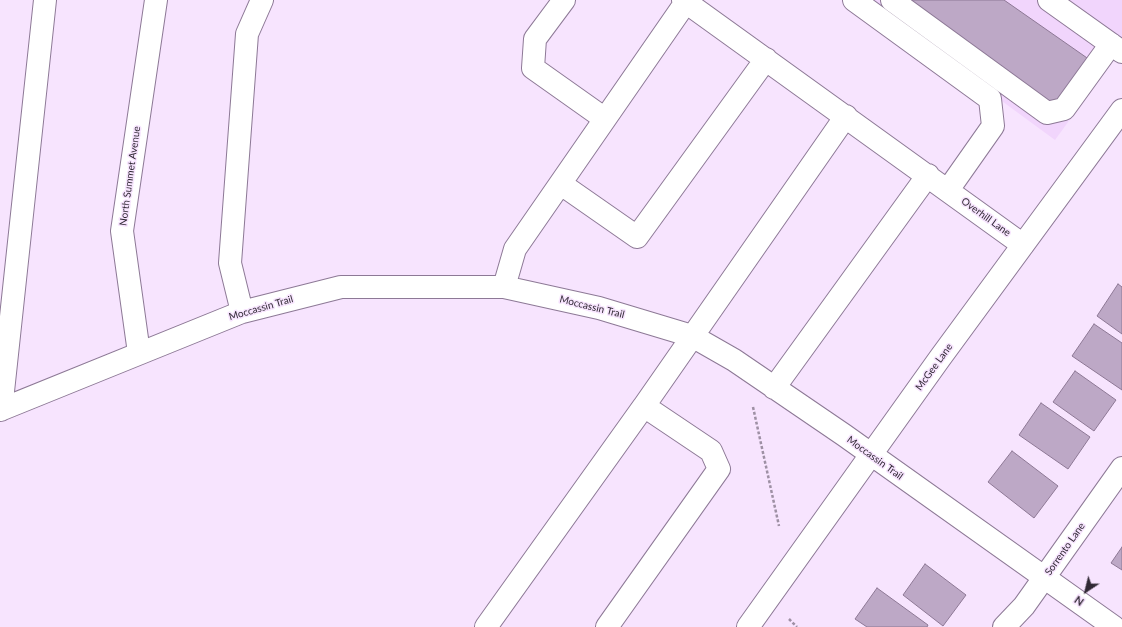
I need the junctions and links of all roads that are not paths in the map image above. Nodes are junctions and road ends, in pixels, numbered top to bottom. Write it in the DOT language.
graph roads {
  1 [pos="45,0"];
  2 [pos="156,0"];
  3 [pos="262,0"];
  4 [pos="564,0"];
  5 [pos="854,0"];
  6 [pos="892,0"];
  7 [pos="1049,0"];
  8 [pos="684,1"];
  9 [pos="1117,48"];
  10 [pos="766,59"];
  11 [pos="1122,110"];
  12 [pos="846,116"];
  13 [pos="605,119"];
  14 [pos="928,175"];
  15 [pos="561,184"];
  16 [pos="948,190"];
  17 [pos="1023,245"];
  18 [pos="504,287"];
  19 [pos="242,312"];
  20 [pos="692,336"];
  21 [pos="140,353"];
  22 [pos="774,388"];
  23 [pos="644,406"];
  24 [pos="0,410"];
  25 [pos="871,455"];
  26 [pos="1122,468"];
  27 [pos="1044,578"];
  28 [pos="486,627"];
  29 [pos="607,627"];
  30 [pos="748,627"];
  31 [pos="1004,627"];
  32 [pos="1114,627"];
  1 -- 24 [label="street"];
  2 -- 21 [label="street, North Summet Avenue"];
  3 -- 19 [label="street"];
  4 -- 13 [label="street"];
  5 -- 16 [label="street"];
  6 -- 9 [label="street"];
  7 -- 9 [label="street"];
  8 -- 10 [label="street, Overhill Lane"];
  8 -- 13 [label="street"];
  10 -- 12 [label="street, Overhill Lane"];
  10 -- 15 [label="street"];
  11 -- 17 [label="street, McGee Lane"];
  12 -- 14 [label="street, Overhill Lane"];
  12 -- 20 [label="street"];
  13 -- 15 [label="street"];
  14 -- 16 [label="street, Overhill Lane"];
  14 -- 22 [label="street"];
  15 -- 18 [label="street"];
  16 -- 17 [label="street, Overhill Lane"];
  17 -- 25 [label="street, McGee Lane"];
  18 -- 19 [label="street, Moccassin Trail"];
  18 -- 20 [label="street, Moccassin Trail"];
  19 -- 21 [label="street, Moccassin Trail"];
  20 -- 22 [label="street, Moccassin Trail"];
  20 -- 23 [label="street"];
  21 -- 24 [label="street, Moccassin Trail"];
  22 -- 25 [label="street, Moccassin Trail"];
  23 -- 28 [label="street"];
  23 -- 29 [label="street"];
  25 -- 27 [label="street, Moccassin Trail"];
  25 -- 30 [label="street, McGee Lane"];
  26 -- 27 [label="street, Sorrento Lane"];
  27 -- 31 [label="street, Sorrento Lane"];
  27 -- 32 [label="street, Moccassin Trail"];
}
